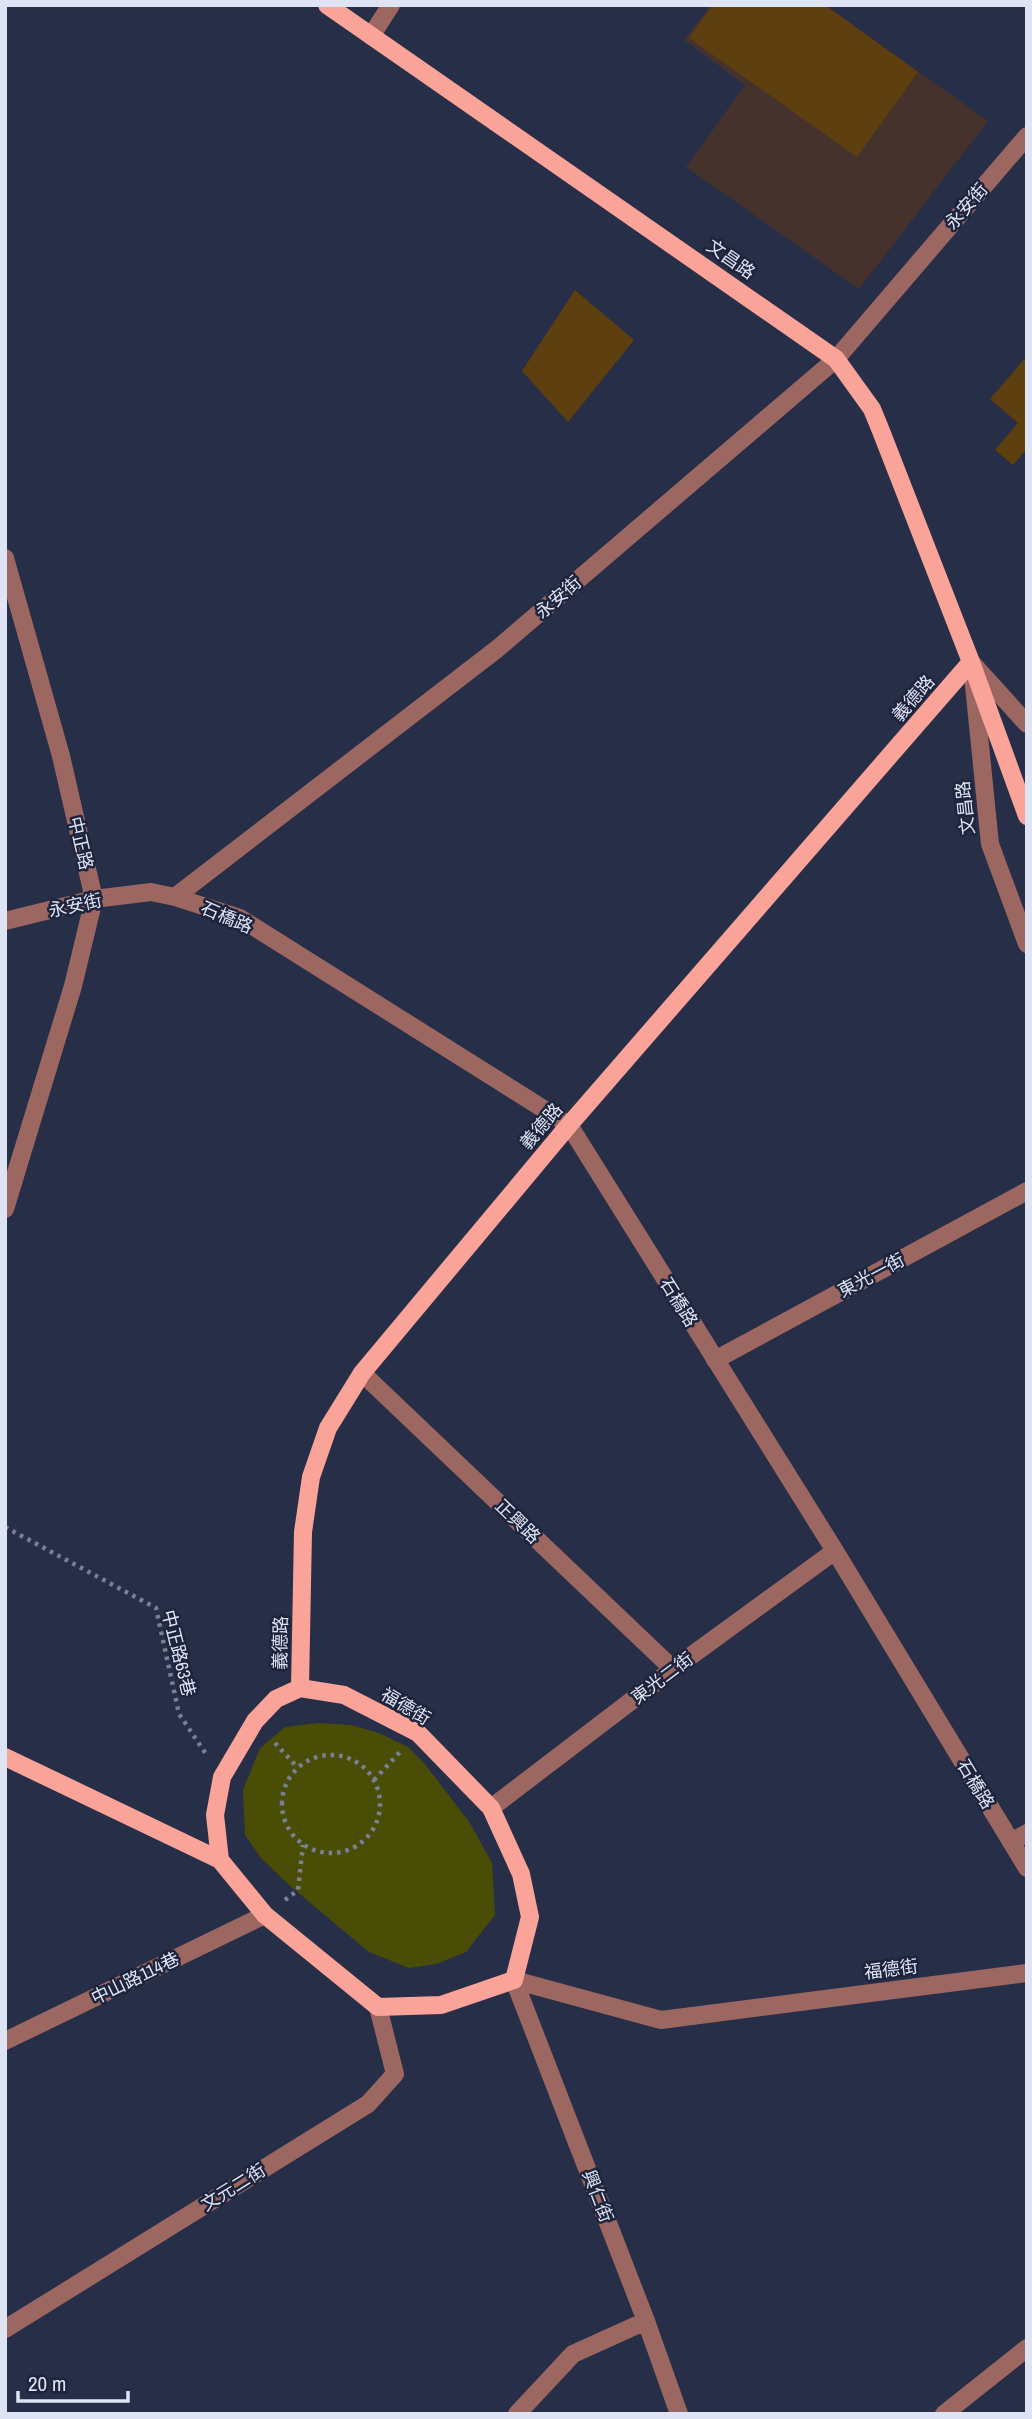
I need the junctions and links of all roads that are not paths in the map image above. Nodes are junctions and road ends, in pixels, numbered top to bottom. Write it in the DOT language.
graph roads {
  1 [pos="327,5"];
  2 [pos="391,5"];
  3 [pos="371,36"];
  4 [pos="1027,135"];
  5 [pos="836,359"];
  6 [pos="5,558"];
  7 [pos="971,662"];
  8 [pos="1027,724"];
  9 [pos="1027,816"];
  10 [pos="176,897"];
  11 [pos="94,899"];
  12 [pos="5,921"];
  13 [pos="1027,944"];
  14 [pos="569,1125"];
  15 [pos="1027,1191"];
  16 [pos="5,1209"];
  17 [pos="715,1360"];
  18 [pos="362,1373"];
  19 [pos="835,1551"];
  20 [pos="674,1669"];
  21 [pos="300,1688"];
  22 [pos="5,1757"];
  23 [pos="491,1808"];
  24 [pos="1019,1838"];
  25 [pos="220,1860"];
  26 [pos="1027,1868"];
  27 [pos="265,1914"];
  28 [pos="1027,1973"];
  29 [pos="514,1980"];
  30 [pos="378,2007"];
  31 [pos="5,2041"];
  32 [pos="646,2321"];
  33 [pos="5,2329"];
  34 [pos="1027,2348"];
  35 [pos="517,2414"];
  36 [pos="678,2414"];
  37 [pos="944,2414"];
  1 -- 3 [label="main road, 文昌路"];
  2 -- 3 [label="street"];
  3 -- 5 [label="main road, 文昌路"];
  4 -- 5 [label="street, 永安街"];
  5 -- 7 [label="main road, 文昌路"];
  5 -- 10 [label="street, 永安街"];
  6 -- 11 [label="street, 中正路"];
  7 -- 8 [label="street, 文昌路"];
  7 -- 9 [label="main road, 文昌路"];
  7 -- 13 [label="street, 文昌路"];
  7 -- 14 [label="main road, 義德路"];
  10 -- 11 [label="street, 永安街"];
  10 -- 14 [label="street, 石橋路"];
  11 -- 12 [label="street, 永安街"];
  11 -- 16 [label="street, 中正路"];
  14 -- 17 [label="street, 石橋路"];
  14 -- 18 [label="main road, 義德路"];
  15 -- 17 [label="street, 東光一街"];
  17 -- 19 [label="street, 石橋路"];
  18 -- 20 [label="street, 正興路"];
  18 -- 21 [label="main road, 義德路"];
  19 -- 20 [label="street, 東光二街"];
  19 -- 24 [label="street, 石橋路"];
  20 -- 23 [label="street, 東光二街"];
  21 -- 23 [label="main road, 福德街"];
  21 -- 25 [label="main road"];
  22 -- 25 [label="main road"];
  23 -- 29 [label="main road, 福德街"];
  24 -- 26 [label="street, 石橋路"];
  25 -- 27 [label="main road"];
  27 -- 30 [label="main road"];
  27 -- 31 [label="street, 中山路114巷"];
  28 -- 29 [label="street, 福德街"];
  29 -- 30 [label="main road"];
  29 -- 32 [label="street, 興仁街"];
  30 -- 33 [label="street, 文元二街"];
  32 -- 35 [label="street"];
  32 -- 36 [label="street, 興仁街"];
  34 -- 37 [label="street"];
}
